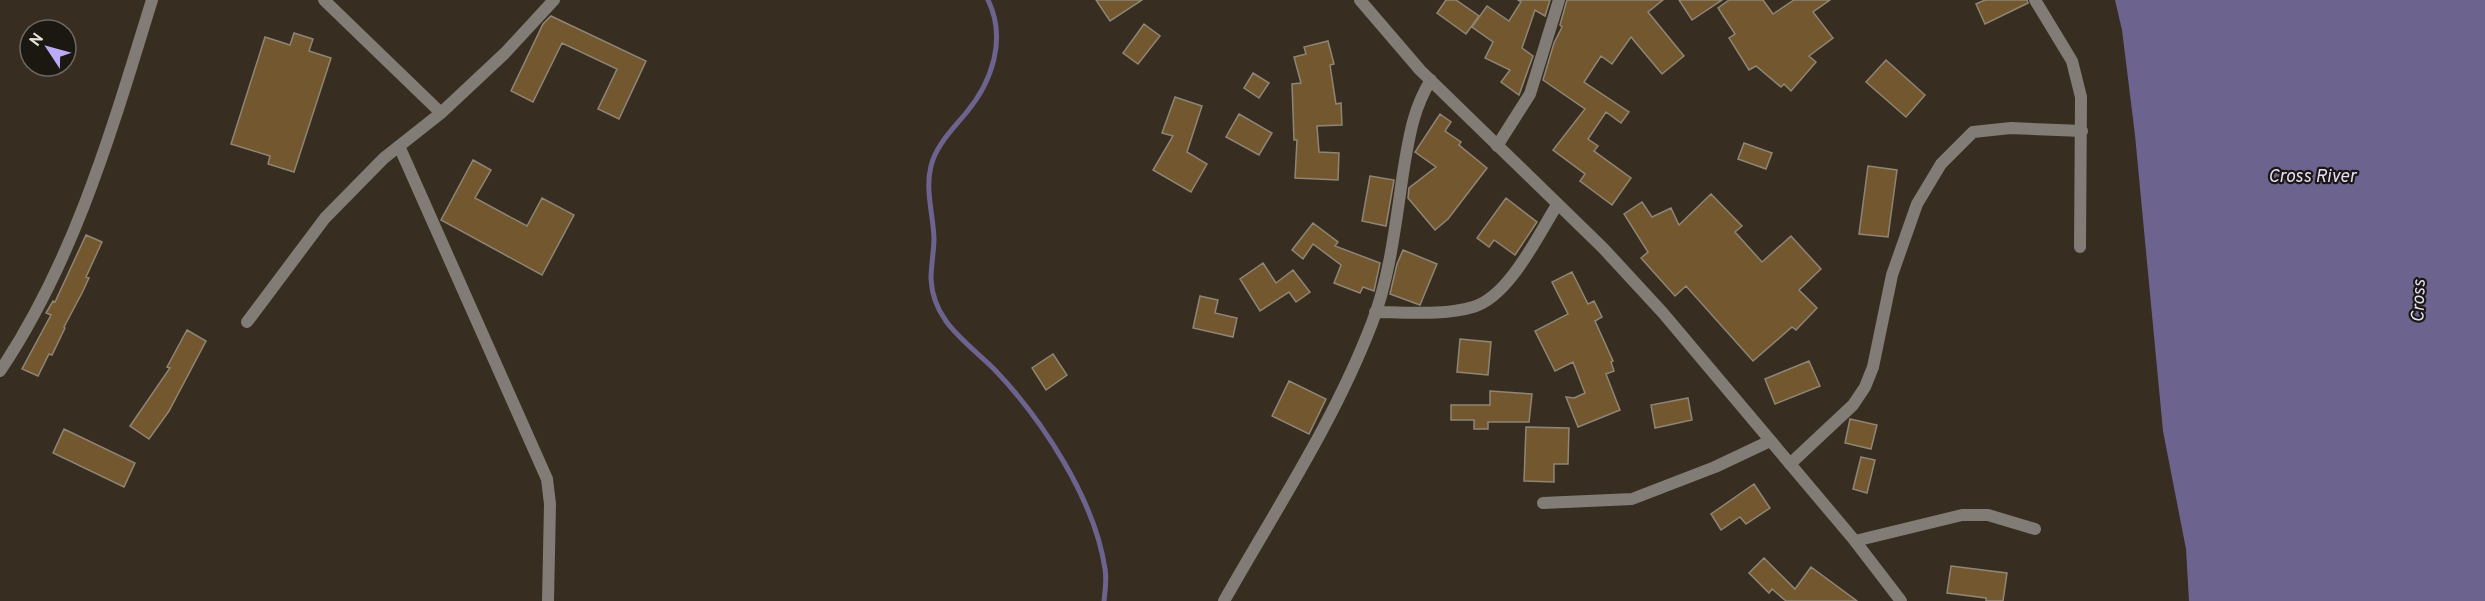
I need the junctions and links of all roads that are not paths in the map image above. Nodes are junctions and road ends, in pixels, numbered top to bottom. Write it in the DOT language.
graph roads {
  1 [pos="152,0"];
  2 [pos="324,0"];
  3 [pos="554,0"];
  4 [pos="1360,0"];
  5 [pos="1559,0"];
  6 [pos="2035,0"];
  7 [pos="1431,80"];
  8 [pos="441,113"];
  9 [pos="2082,131"];
  10 [pos="399,146"];
  11 [pos="1497,146"];
  12 [pos="1557,205"];
  13 [pos="2080,247"];
  14 [pos="1376,312"];
  15 [pos="247,322"];
  16 [pos="0,370"];
  17 [pos="1770,441"];
  18 [pos="1790,464"];
  19 [pos="1544,503"];
  20 [pos="2035,529"];
  21 [pos="1855,541"];
  22 [pos="548,601"];
  23 [pos="1224,601"];
  24 [pos="1901,601"];
  1 -- 16 [label="street"];
  2 -- 8 [label="street"];
  3 -- 8 [label="street"];
  4 -- 7 [label="street"];
  5 -- 11 [label="street"];
  6 -- 9 [label="street"];
  7 -- 11 [label="street"];
  7 -- 14 [label="street"];
  8 -- 10 [label="street"];
  9 -- 13 [label="street"];
  9 -- 18 [label="street"];
  10 -- 15 [label="street"];
  10 -- 22 [label="street"];
  11 -- 12 [label="street"];
  12 -- 14 [label="street"];
  12 -- 17 [label="street"];
  14 -- 23 [label="street"];
  17 -- 18 [label="street"];
  17 -- 19 [label="street"];
  18 -- 21 [label="street"];
  20 -- 21 [label="street"];
  21 -- 24 [label="street"];
}
